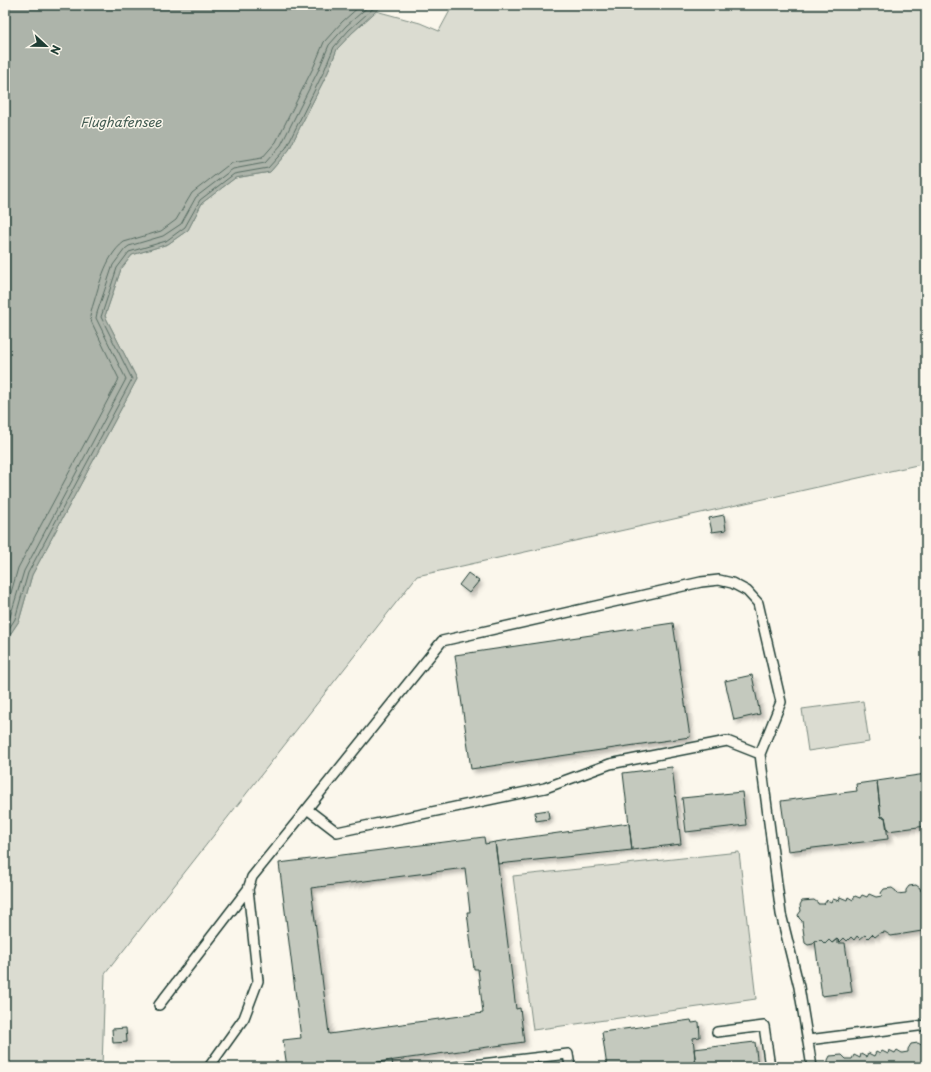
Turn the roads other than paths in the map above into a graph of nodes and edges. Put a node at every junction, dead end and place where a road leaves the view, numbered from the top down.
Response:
1 (760, 754) junction
2 (307, 810) junction
3 (248, 889) junction
4 (159, 1005) dead end
5 (926, 1025) edge
6 (717, 1032) dead end
7 (808, 1040) junction
8 (209, 1067) edge
9 (456, 1067) edge
10 (570, 1067) edge
11 (770, 1067) edge
12 (812, 1067) edge

1 - 2 lane
1 - 2 lane
1 - 7 lane
2 - 3 lane
3 - 4 lane
3 - 8 lane
5 - 7 lane
6 - 11 lane
7 - 12 lane
9 - 10 lane

